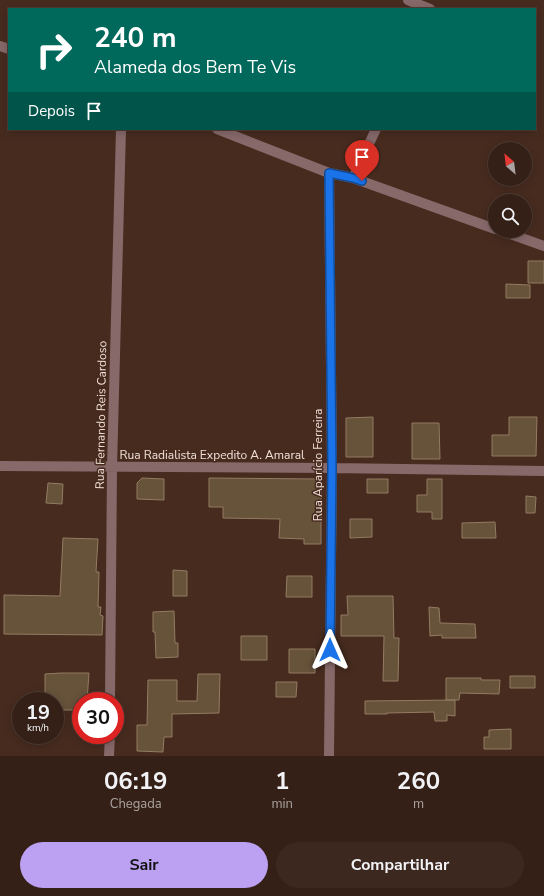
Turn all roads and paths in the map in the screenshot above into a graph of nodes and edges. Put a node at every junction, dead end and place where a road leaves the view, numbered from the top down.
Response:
1 (408, 0) edge
2 (428, 8) edge
3 (121, 130) edge
4 (220, 130) edge
5 (376, 130) edge
6 (329, 173) junction
7 (353, 178) junction
8 (488, 226) edge
9 (522, 238) edge
10 (544, 246) edge
11 (0, 466) edge
12 (112, 468) junction
13 (332, 468) junction
14 (544, 471) edge
15 (110, 692) edge
16 (110, 744) edge
17 (109, 756) edge
18 (329, 756) edge

1 - 2 street
3 - 12 street, Rua Fernando Reis Cardoso
4 - 6 street
5 - 7 street
6 - 7 street
6 - 13 street, Rua Aparício Ferreira
7 - 8 street
9 - 10 street
11 - 12 street, Rua Radialista Expedito A. Amaral
12 - 13 street, Rua Radialista Expedito A. Amaral
12 - 15 street, Rua Fernando Reis Cardoso
13 - 14 street, Rua Radialista Expedito A. Amaral
13 - 18 street, Rua Aparício Ferreira
16 - 17 street

